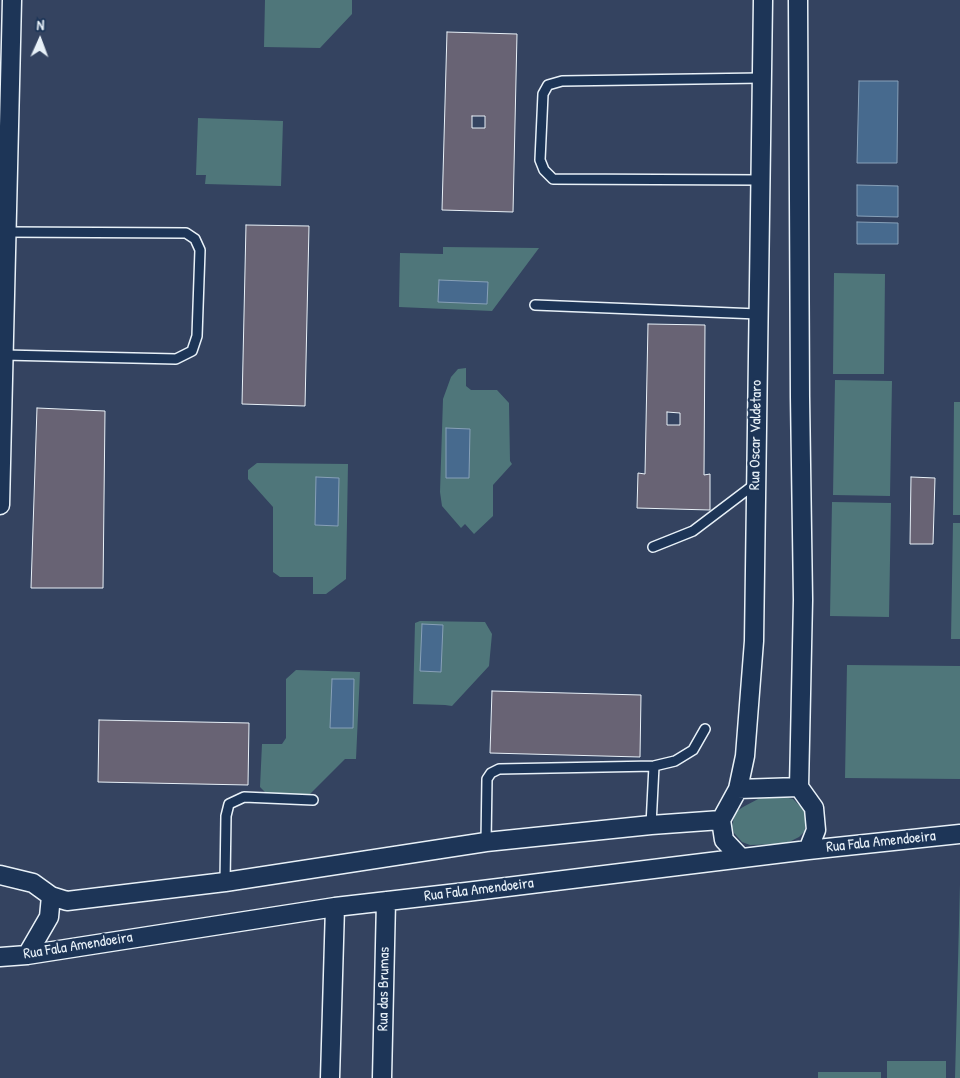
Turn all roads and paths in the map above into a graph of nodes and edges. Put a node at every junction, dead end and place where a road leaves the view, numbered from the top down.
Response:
1 (12, 0) edge
2 (763, 0) edge
3 (798, 0) edge
4 (762, 78) junction
5 (760, 180) junction
6 (7, 232) junction
7 (535, 305) dead end
8 (758, 314) junction
9 (4, 355) junction
10 (756, 484) junction
11 (0, 506) edge
12 (653, 547) dead end
13 (706, 729) dead end
14 (654, 766) junction
15 (799, 787) junction
16 (738, 789) junction
17 (313, 800) dead end
18 (721, 820) junction
19 (651, 826) junction
20 (960, 834) edge
21 (486, 842) junction
22 (808, 850) junction
23 (741, 858) junction
24 (0, 875) edge
25 (225, 882) junction
26 (51, 896) junction
27 (386, 901) junction
28 (334, 907) junction
29 (28, 955) junction
30 (0, 957) edge
31 (330, 1078) edge
32 (382, 1078) edge

1 - 6 street
2 - 4 street, Rua Oscar Valdetaro
3 - 15 street
4 - 5 street, Rua Oscar Valdetaro
4 - 5 lane
5 - 8 street, Rua Oscar Valdetaro
6 - 9 street
6 - 9 lane
7 - 8 lane
8 - 10 street, Rua Oscar Valdetaro
9 - 11 street
10 - 12 lane
10 - 16 street, Rua Oscar Valdetaro
13 - 14 lane
14 - 19 lane
14 - 21 lane
15 - 16 street
15 - 22 street
16 - 18 street, Rua Oscar Valdetaro
17 - 25 lane
18 - 19 street
18 - 23 street
19 - 21 street
20 - 22 street, Rua Fala Amendoeira
21 - 25 street
22 - 23 street, Rua Fala Amendoeira
23 - 27 street, Rua Fala Amendoeira
24 - 26 street
25 - 26 street
26 - 29 street
27 - 28 street, Rua Fala Amendoeira
27 - 32 street, Rua das Brumas
28 - 29 street, Rua Fala Amendoeira
28 - 31 street
29 - 30 street, Rua Fala Amendoeira

